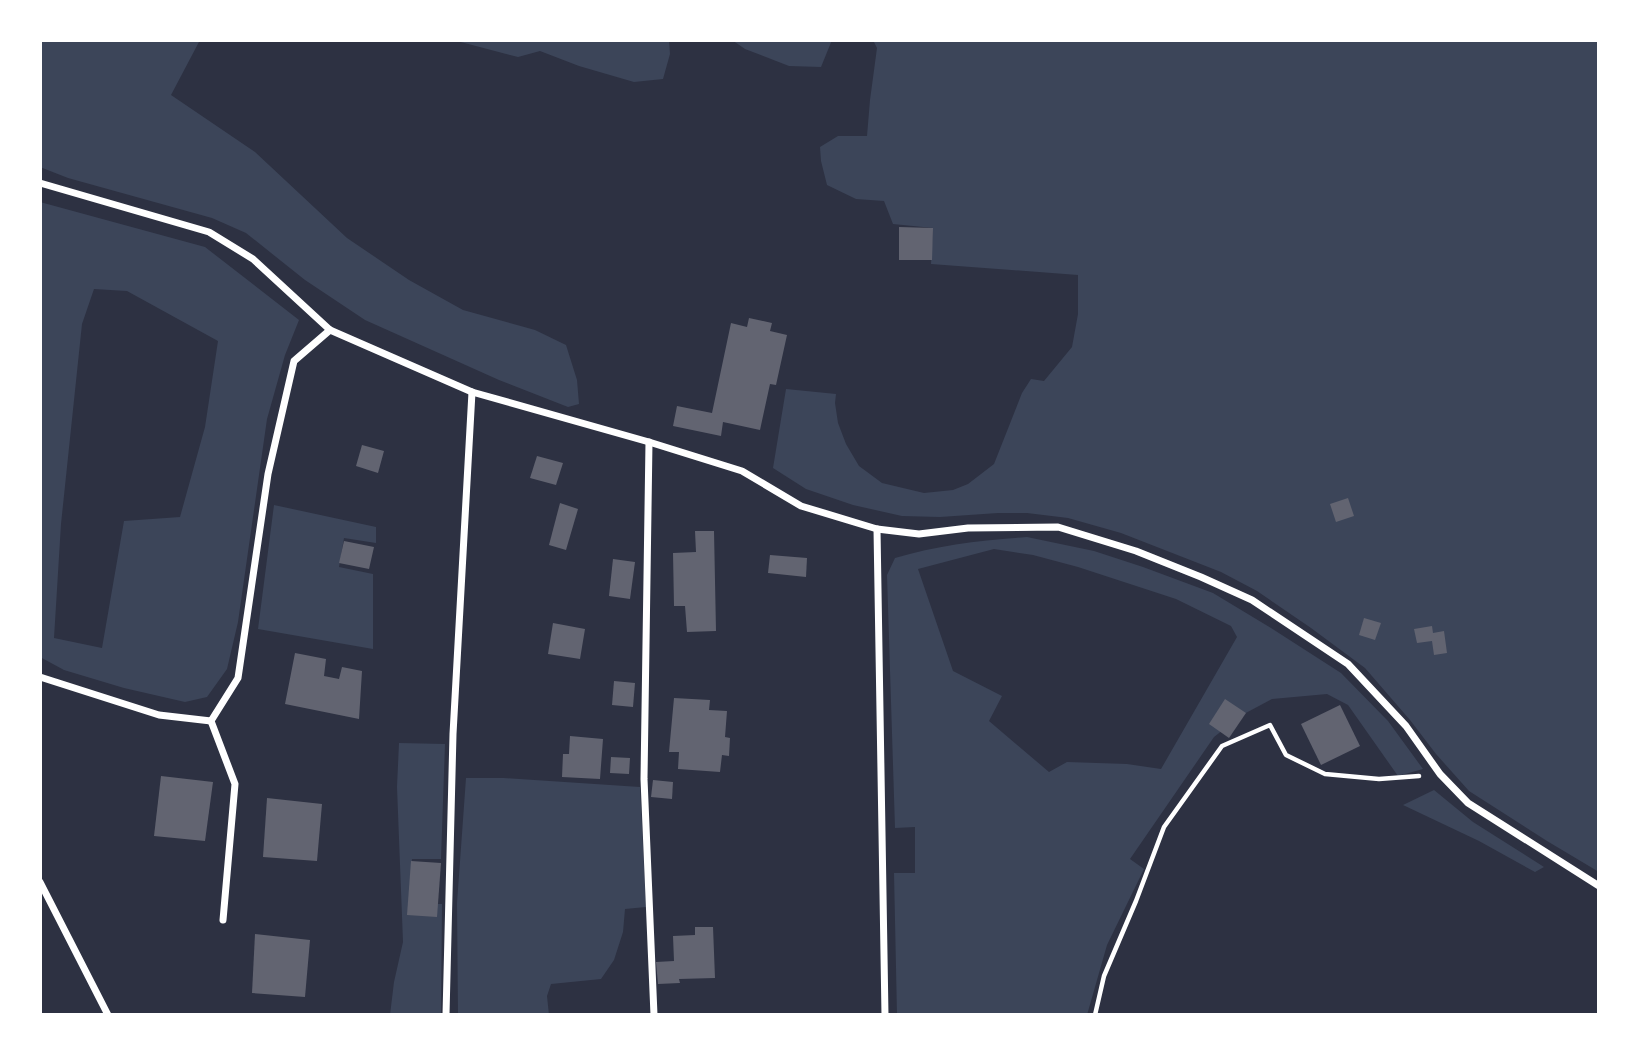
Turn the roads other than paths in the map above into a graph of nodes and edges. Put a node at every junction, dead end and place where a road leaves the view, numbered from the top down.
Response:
1 (40, 183) edge
2 (330, 330) junction
3 (472, 392) junction
4 (649, 442) junction
5 (877, 529) junction
6 (40, 677) edge
7 (211, 721) junction
8 (40, 882) edge
9 (1599, 887) edge
10 (223, 920) dead end
11 (108, 1015) edge
12 (446, 1015) edge
13 (654, 1015) edge
14 (885, 1015) edge

1 - 2 street
2 - 3 street
2 - 7 street
3 - 4 street
3 - 12 street
4 - 5 street
4 - 13 street
5 - 9 street
5 - 14 street
6 - 7 street
7 - 10 street
8 - 11 street

